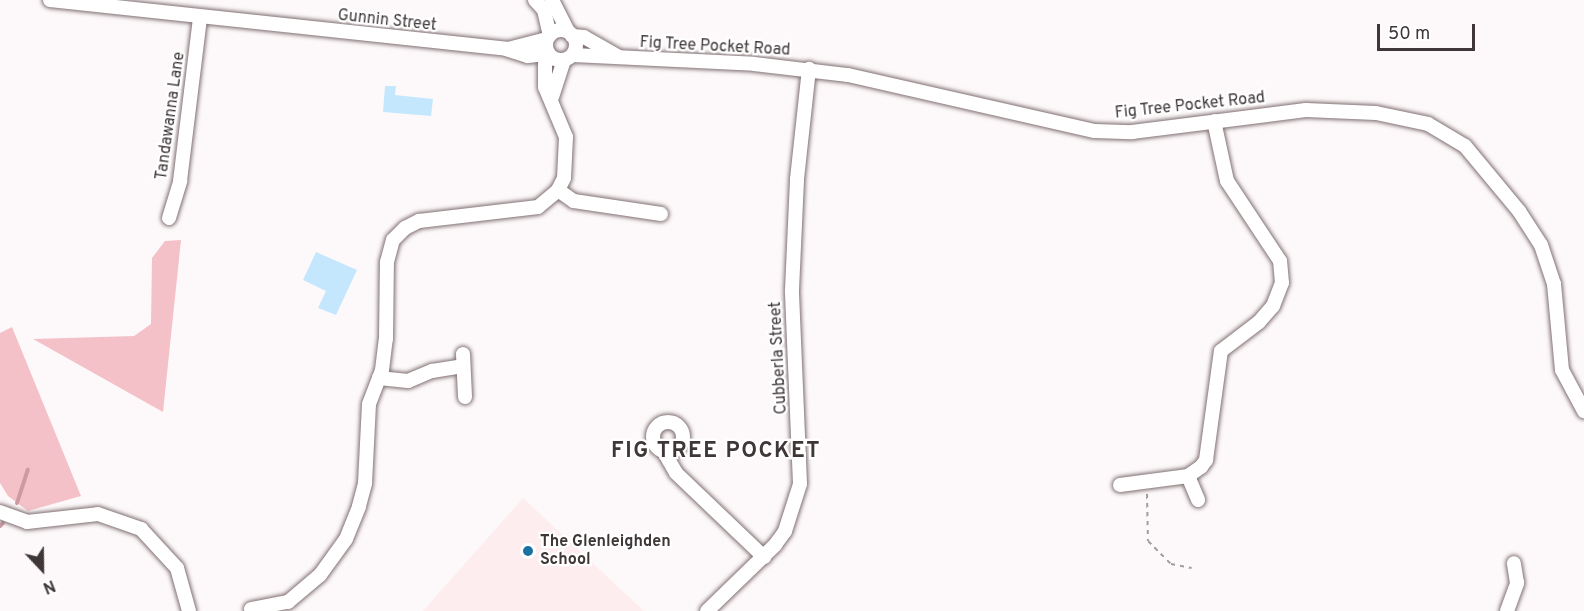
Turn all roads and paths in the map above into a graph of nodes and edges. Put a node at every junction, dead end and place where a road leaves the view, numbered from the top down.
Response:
1 (50, 0) edge
2 (536, 0) edge
3 (552, 0) edge
4 (200, 18) junction
5 (570, 34) junction
6 (548, 37) junction
7 (506, 49) junction
8 (549, 56) junction
9 (619, 57) junction
10 (568, 58) junction
11 (809, 69) junction
12 (552, 97) junction
13 (1214, 121) junction
14 (558, 190) junction
15 (661, 214) dead end
16 (169, 218) dead end
17 (379, 378) junction
18 (465, 397) dead end
19 (1584, 411) edge
20 (670, 451) dead end
21 (1188, 476) junction
22 (1143, 482) junction
23 (1120, 485) dead end
24 (1198, 500) dead end
25 (0, 512) edge
26 (764, 557) junction
27 (1514, 563) dead end
28 (1191, 568) dead end
29 (291, 607) edge
30 (251, 609) dead end
31 (189, 611) edge
32 (707, 611) edge
33 (1507, 611) edge

1 - 4 street, Gunnin Street
2 - 6 street
3 - 5 street
4 - 7 street, Gunnin Street
4 - 16 street, Tandawanna Lane
5 - 6 street, Fig Tree Pocket Road
5 - 9 street, Fig Tree Pocket Road
5 - 10 street
6 - 7 street, Gunnin Street
6 - 8 street
7 - 8 street, Gunnin Street
8 - 10 street, Fig Tree Pocket Road
8 - 12 street
9 - 10 street, Fig Tree Pocket Road
9 - 11 street, Fig Tree Pocket Road
10 - 12 street
11 - 13 street, Fig Tree Pocket Road
11 - 26 street, Cubberla Street
12 - 14 street
13 - 19 street, Fig Tree Pocket Road
13 - 21 street
14 - 15 street
14 - 17 street
17 - 18 street
17 - 29 street
20 - 26 street
21 - 22 street
21 - 24 street
22 - 23 street
22 - 28 path
25 - 31 street
26 - 32 street, Cubberla Street
27 - 33 street
29 - 30 street

